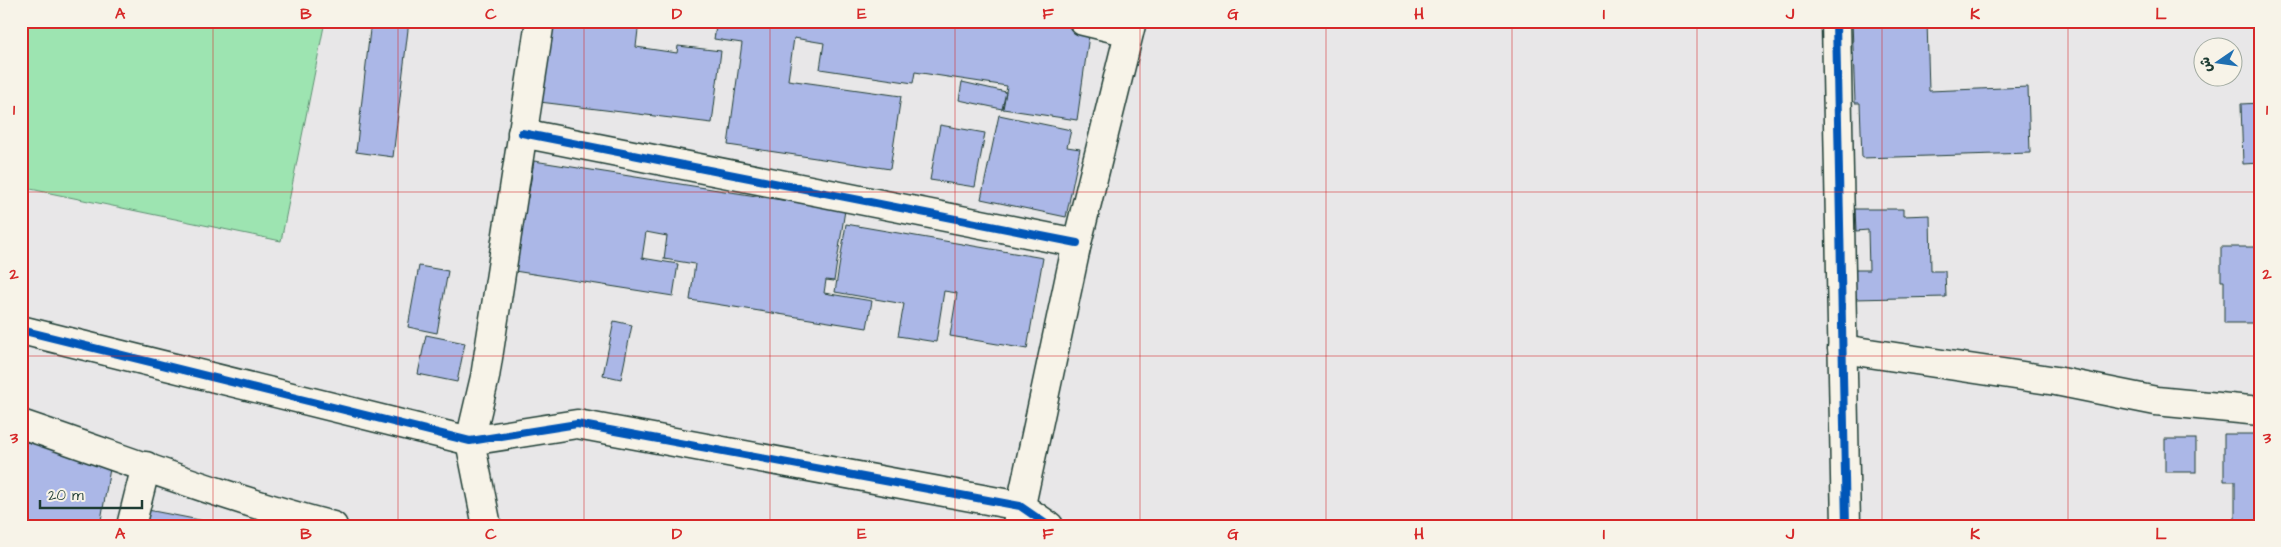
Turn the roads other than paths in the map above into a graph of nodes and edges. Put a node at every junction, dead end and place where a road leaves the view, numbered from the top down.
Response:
1 (540, 21) edge
2 (1083, 21) edge
3 (1836, 21) edge
4 (1130, 26) edge
5 (522, 132) junction
6 (1077, 243) junction
7 (21, 330) edge
8 (1842, 349) junction
9 (2260, 411) edge
10 (21, 424) edge
11 (470, 441) junction
12 (146, 466) junction
13 (1018, 516) edge
14 (131, 526) edge
15 (333, 526) edge
16 (487, 526) edge
17 (1049, 526) edge
18 (1846, 526) edge

1 - 5 street
2 - 4 street
3 - 8 street
4 - 6 street
5 - 6 street
5 - 11 street
6 - 13 street
7 - 11 street
8 - 9 street
8 - 18 street
10 - 12 street
11 - 13 street
11 - 16 street
12 - 14 street
12 - 15 street
13 - 17 street

